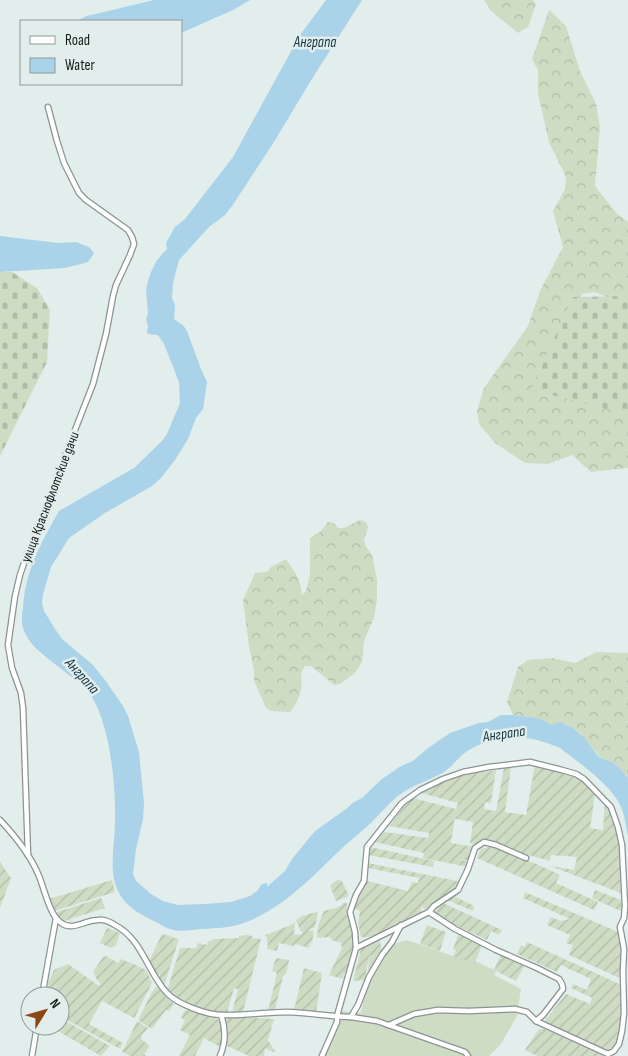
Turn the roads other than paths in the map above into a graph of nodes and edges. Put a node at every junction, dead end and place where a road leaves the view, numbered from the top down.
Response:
1 (48, 107) dead end
2 (0, 820) edge
3 (28, 855) junction
4 (526, 858) dead end
5 (429, 912) junction
6 (56, 918) junction
7 (401, 925) junction
8 (356, 948) junction
9 (44, 986) edge
10 (221, 1015) junction
11 (337, 1016) junction
12 (351, 1016) junction
13 (536, 1021) junction
14 (389, 1025) junction
15 (35, 1036) edge
16 (32, 1056) edge
17 (220, 1056) edge
18 (322, 1056) edge
19 (468, 1056) edge

1 - 3 street, улица Краснофлотские дачи
2 - 3 street
3 - 6 street, улица Краснофлотские дачи
4 - 5 street
5 - 7 street
5 - 13 street
6 - 9 street
6 - 10 street
7 - 8 street
7 - 12 street
8 - 11 street
8 - 13 street
10 - 11 street
10 - 17 street
11 - 12 street
11 - 18 street
12 - 14 street
13 - 14 street
14 - 19 street
15 - 16 street

